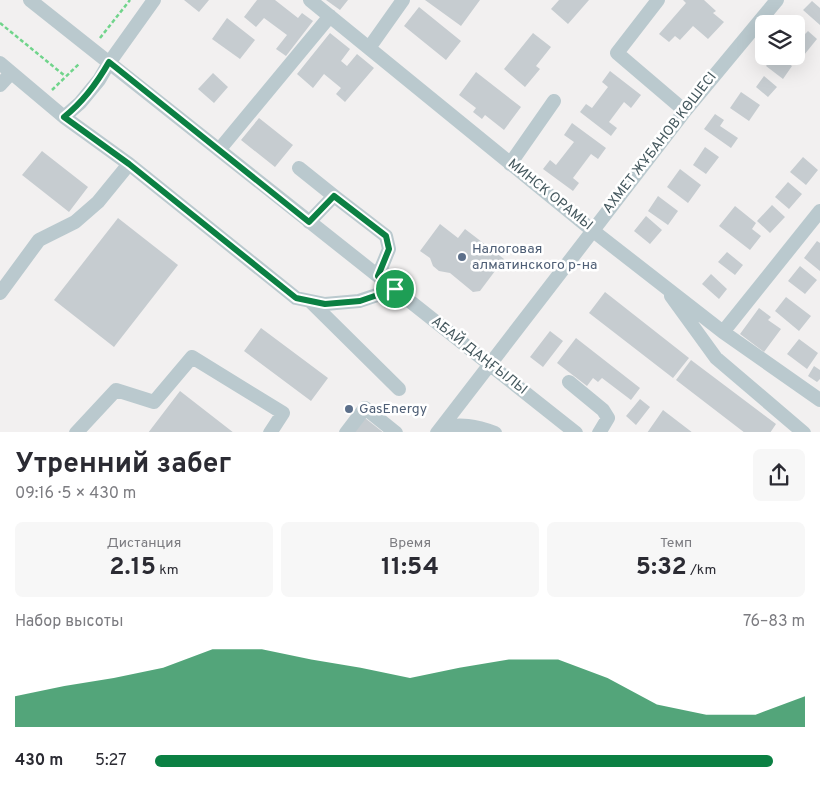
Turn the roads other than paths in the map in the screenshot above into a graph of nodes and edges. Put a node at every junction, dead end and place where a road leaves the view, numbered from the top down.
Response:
1 (30, 0) edge
2 (154, 0) edge
3 (310, 0) edge
4 (403, 0) edge
5 (658, 0) edge
6 (777, 0) edge
7 (330, 16) junction
8 (369, 48) junction
9 (109, 62) junction
10 (0, 63) edge
11 (12, 73) junction
12 (0, 85) edge
13 (554, 101) dead end
14 (685, 110) junction
15 (64, 117) junction
16 (219, 150) junction
17 (129, 164) junction
18 (510, 164) junction
19 (299, 168) dead end
20 (334, 196) junction
21 (820, 210) edge
22 (309, 222) junction
23 (592, 230) junction
24 (378, 276) junction
25 (660, 281) junction
26 (395, 289) junction
27 (0, 293) edge
28 (310, 301) junction
29 (723, 332) junction
30 (491, 364) junction
31 (569, 382) dead end
32 (398, 388) dead end
33 (820, 400) edge
34 (439, 430) edge
35 (76, 432) edge
36 (270, 432) edge
37 (346, 432) edge
38 (396, 432) edge
39 (495, 432) edge
40 (576, 432) edge
41 (599, 432) edge
42 (804, 432) edge

1 - 9 street, АБАЙ ДАҢҒЫЛЫ
2 - 9 street
3 - 7 street, МИНСК ОРАМЫ
4 - 8 street
5 - 14 street
6 - 14 street, АХМЕТ ЖҰБАНОВ КӨШЕСІ
7 - 8 street, МИНСК ОРАМЫ
7 - 16 street
8 - 18 street, МИНСК ОРАМЫ
9 - 15 street
9 - 16 street, АБАЙ ДАҢҒЫЛЫ
10 - 11 street
11 - 12 street
11 - 15 street
13 - 18 street
14 - 23 street, АХМЕТ ЖҰБАНОВ КӨШЕСІ
15 - 17 street
16 - 22 street, АБАЙ ДАҢҒЫЛЫ
17 - 27 street
17 - 28 street
18 - 23 street, МИНСК ОРАМЫ
19 - 20 street
20 - 22 street
20 - 24 street
21 - 29 street
22 - 24 street, АБАЙ ДАҢҒЫЛЫ
23 - 25 street, МИНСК ОРАМЫ
23 - 30 street, АХМЕТ ЖҰБАНОВ КӨШЕСІ
24 - 26 street, АБАЙ ДАҢҒЫЛЫ
25 - 29 street, МИНСК ОРАМЫ
25 - 42 street
26 - 28 street
26 - 30 street, АБАЙ ДАҢҒЫЛЫ
28 - 32 street
29 - 33 street, МИНСК ОРАМЫ
30 - 34 street, АХМЕТ ЖҰБАНОВ КӨШЕСІ
30 - 40 street, АБАЙ ДАҢҒЫЛЫ
31 - 41 street
34 - 39 street
35 - 36 street
37 - 38 street

